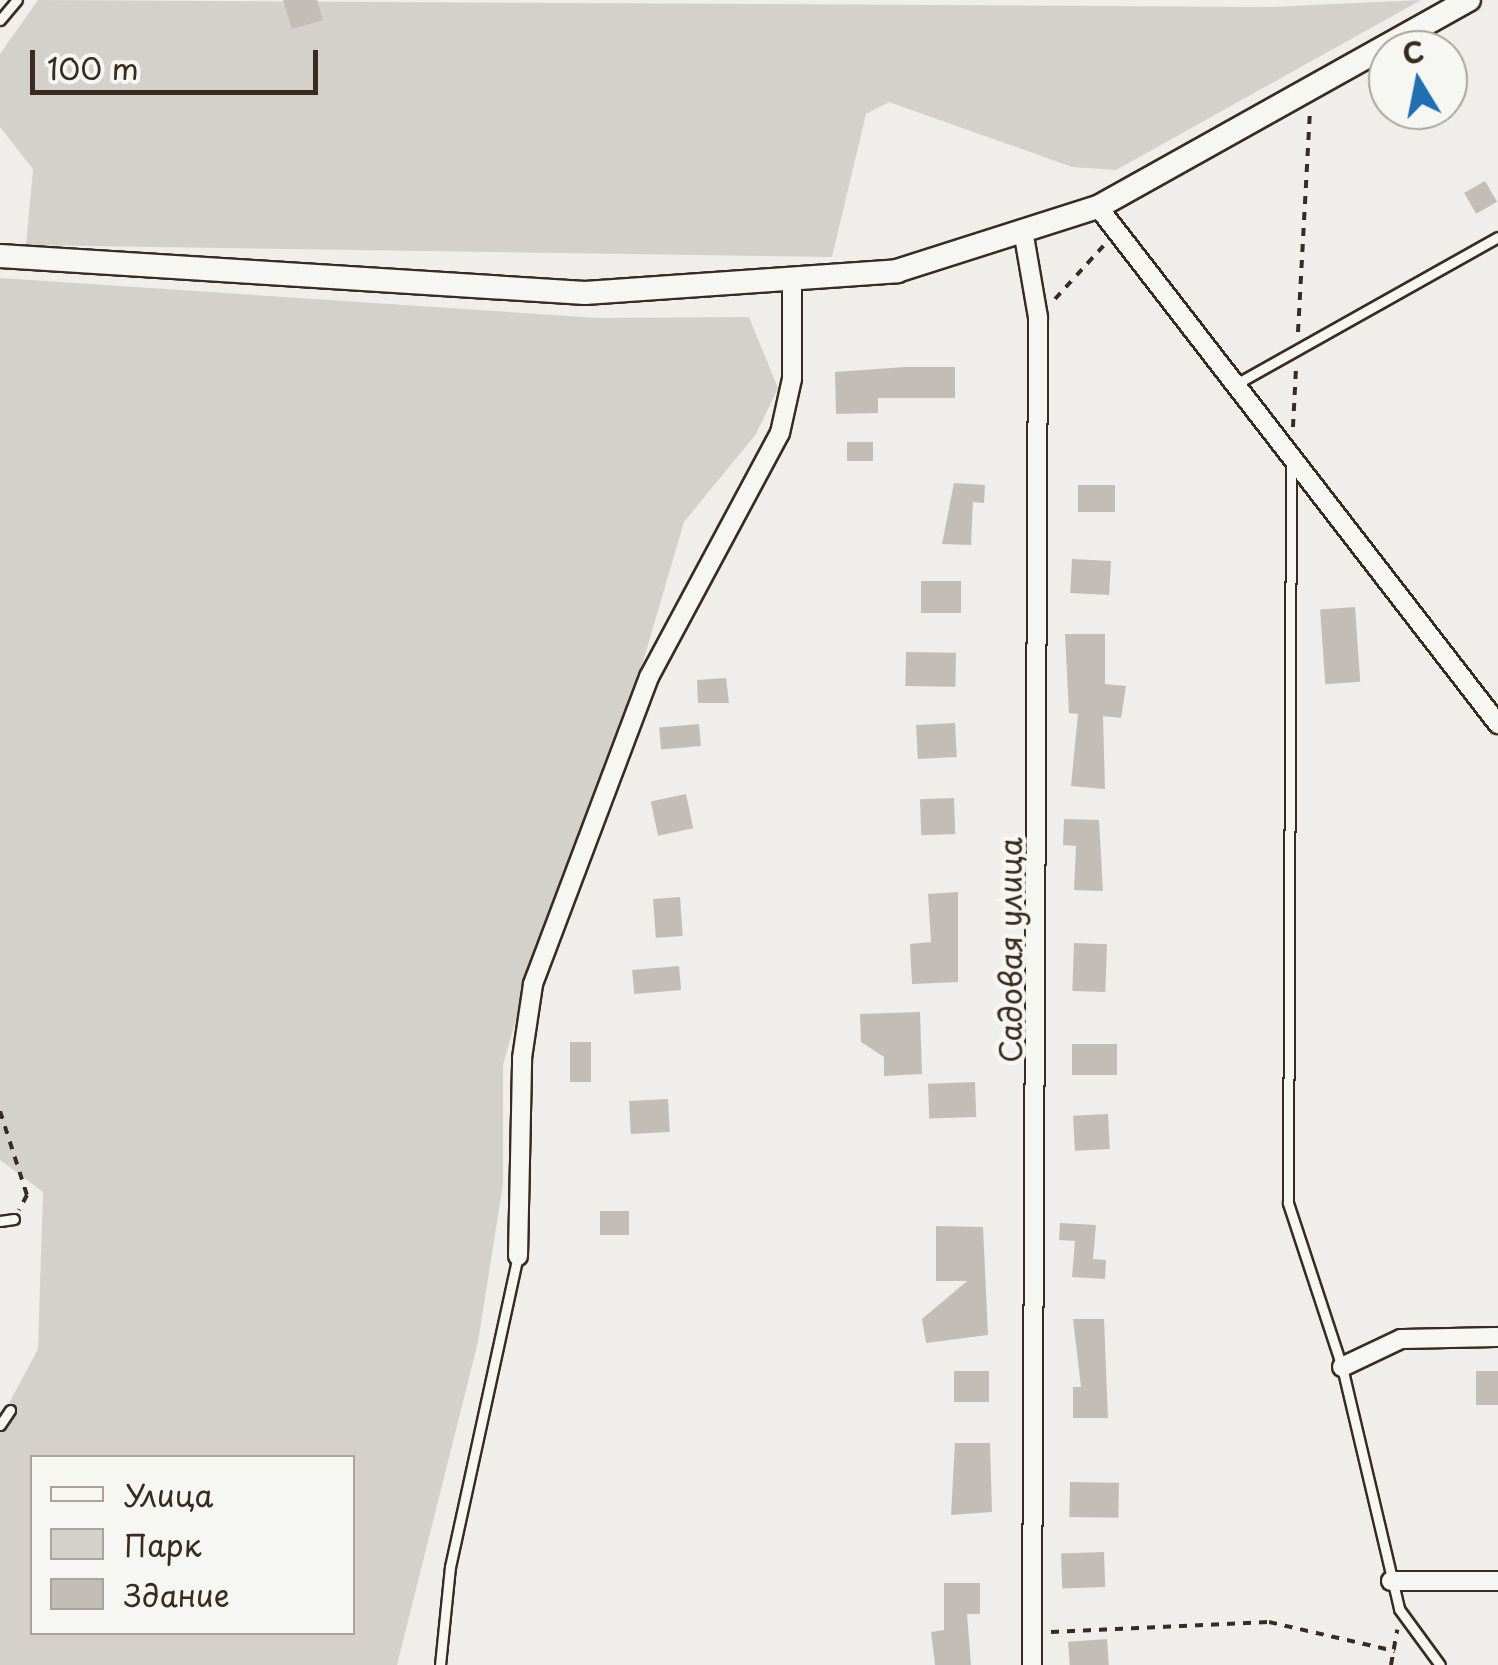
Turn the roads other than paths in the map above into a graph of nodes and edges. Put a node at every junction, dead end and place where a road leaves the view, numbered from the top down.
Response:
1 (16, 0) edge
2 (1469, 0) edge
3 (0, 20) edge
4 (1098, 207) junction
5 (1024, 236) junction
6 (1498, 237) edge
7 (0, 256) edge
8 (792, 283) junction
9 (1233, 385) junction
10 (1291, 462) junction
11 (1498, 724) edge
12 (14, 1220) road end
13 (0, 1221) edge
14 (518, 1256) joint
15 (1498, 1337) edge
16 (1342, 1368) junction
17 (0, 1411) edge
18 (0, 1425) edge
19 (1392, 1581) junction
20 (1498, 1581) edge
21 (440, 1665) edge
22 (1032, 1665) edge
23 (1440, 1665) edge

1 - 3 lane
2 - 4 street
4 - 5 street
4 - 9 street
5 - 8 street
5 - 22 street, Садовая улица
6 - 9 lane
7 - 8 street
8 - 14 street
9 - 10 street
10 - 11 street
10 - 16 lane
12 - 13 lane
14 - 21 lane
15 - 16 street
16 - 19 lane
17 - 18 lane
19 - 20 street
19 - 23 lane

